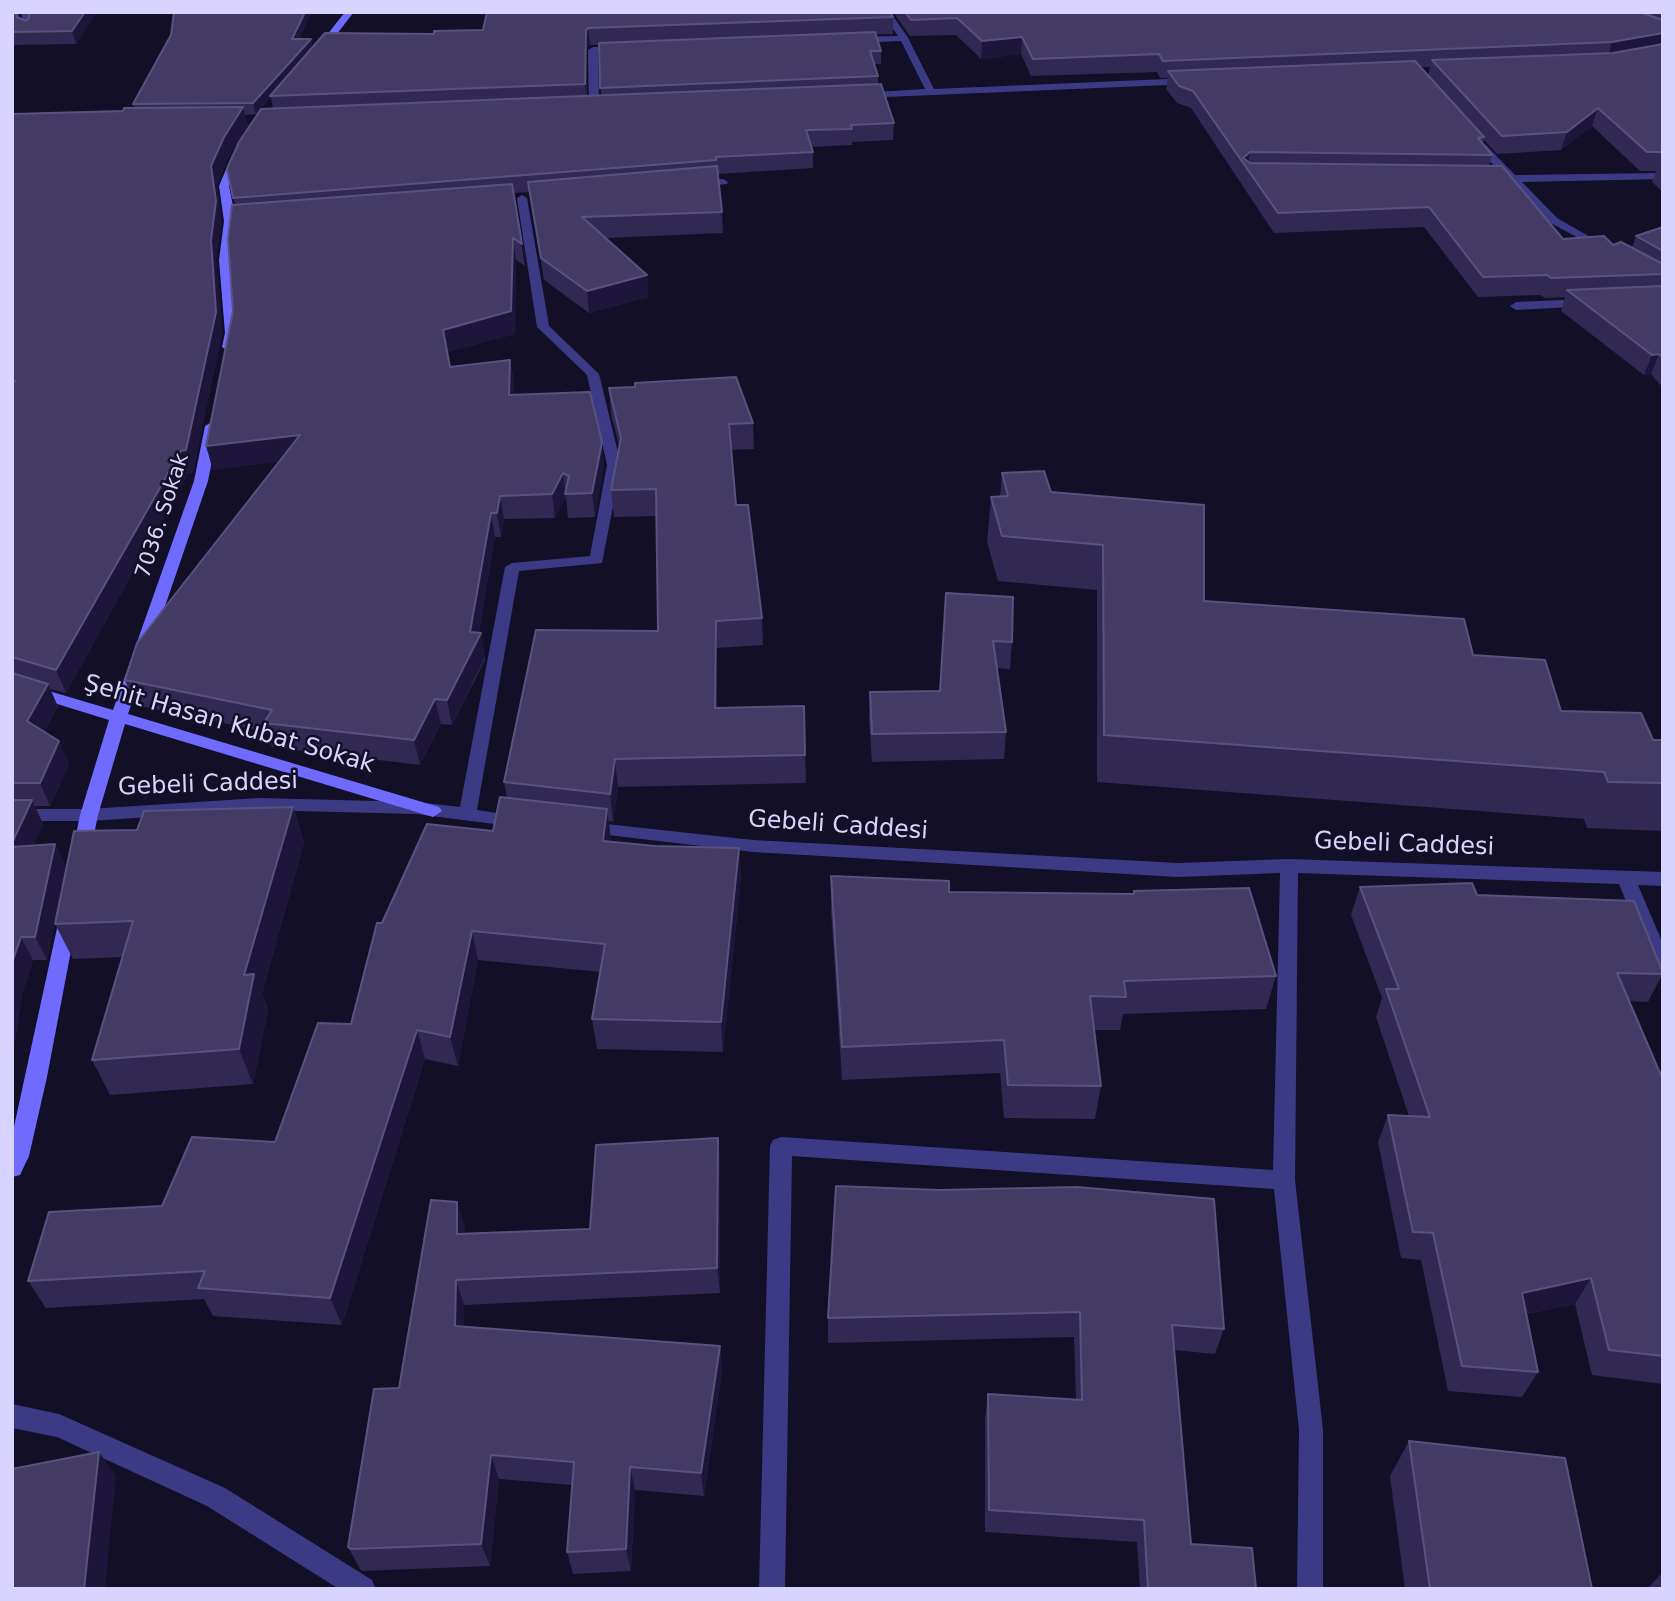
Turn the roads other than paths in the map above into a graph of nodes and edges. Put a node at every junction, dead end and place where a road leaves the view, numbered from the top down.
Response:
1 (25, 12) edge
2 (350, 12) edge
3 (886, 12) edge
4 (29, 29) edge
5 (904, 38) junction
6 (850, 40) edge
7 (634, 48) edge
8 (311, 63) edge
9 (1208, 81) edge
10 (931, 92) junction
11 (850, 96) edge
12 (594, 107) junction
13 (608, 107) edge
14 (580, 108) edge
15 (1467, 131) edge
16 (243, 145) edge
17 (1663, 176) edge
18 (1483, 179) edge
19 (1510, 179) junction
20 (723, 182) dead end
21 (683, 185) edge
22 (535, 197) edge
23 (522, 198) junction
24 (508, 199) edge
25 (1608, 251) edge
26 (1596, 302) edge
27 (1516, 306) dead end
28 (225, 360) edge
29 (214, 414) edge
30 (12, 685) edge
31 (118, 719) junction
32 (433, 811) junction
33 (12, 815) edge
34 (89, 815) junction
35 (467, 815) junction
36 (536, 822) edge
37 (576, 827) edge
38 (1289, 866) junction
39 (79, 867) edge
40 (1625, 876) junction
41 (1663, 878) edge
42 (71, 906) edge
43 (1663, 968) edge
44 (12, 1168) edge
45 (1284, 1180) junction
46 (12, 1416) edge
47 (363, 1589) edge
48 (772, 1589) edge
49 (1310, 1589) edge

1 - 4 street
2 - 8 street
3 - 5 street
5 - 6 street
5 - 10 street
7 - 12 street
9 - 10 street
10 - 11 street
12 - 13 street
12 - 14 street
15 - 19 street
16 - 28 street
17 - 19 street
18 - 19 street
19 - 25 street
20 - 21 street
22 - 23 street
23 - 24 street
23 - 35 street
26 - 27 street
29 - 31 street, 7036. Sokak
30 - 31 street, Şehit Hasan Kubat Sokak
31 - 32 street, Şehit Hasan Kubat Sokak
31 - 34 street, 7036. Sokak
32 - 34 street, Gebeli Caddesi
32 - 35 street, Gebeli Caddesi
33 - 34 street, Gebeli Caddesi
34 - 39 street, 7036. Sokak
35 - 36 street, Gebeli Caddesi
37 - 38 street, Gebeli Caddesi
38 - 40 street, Gebeli Caddesi
38 - 45 street
40 - 41 street, Gebeli Caddesi
40 - 43 street
42 - 44 street
45 - 48 street
45 - 49 street
46 - 47 street

